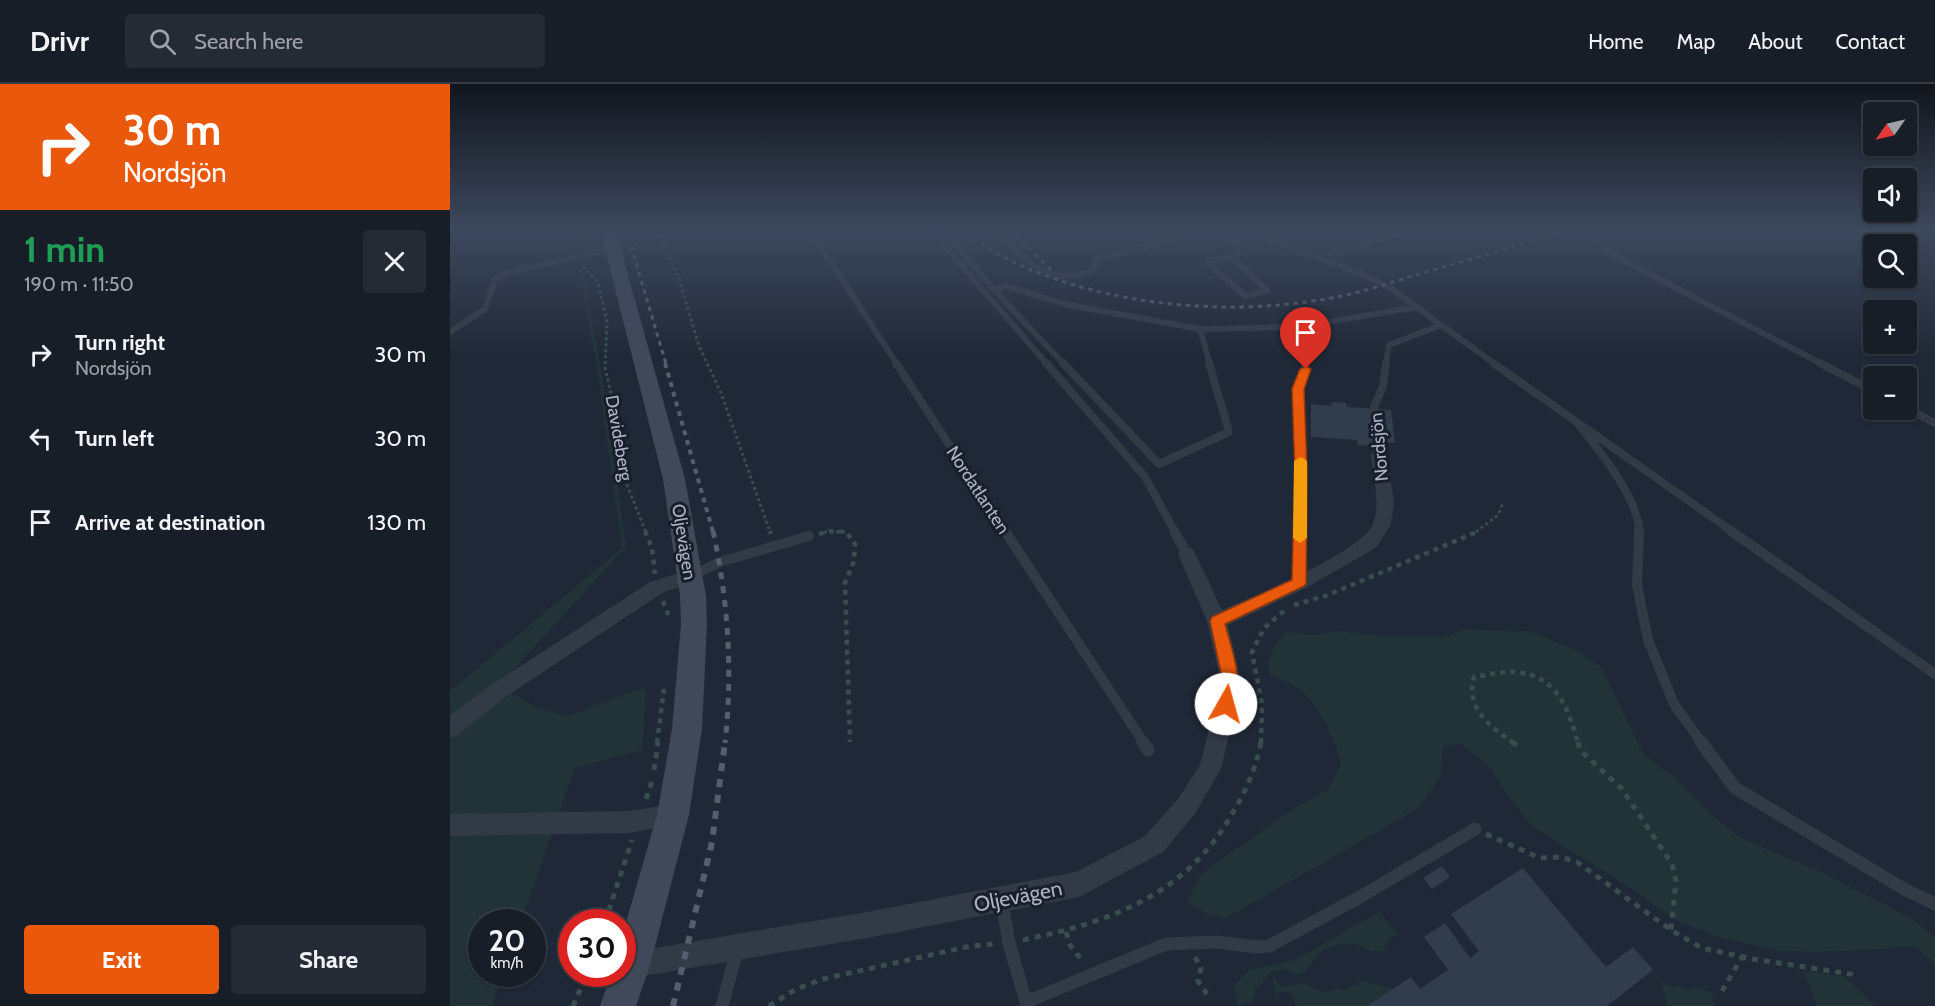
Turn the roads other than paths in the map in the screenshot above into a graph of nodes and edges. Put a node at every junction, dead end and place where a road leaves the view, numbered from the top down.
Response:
1 (509, 272) edge
2 (619, 272) edge
3 (837, 272) edge
4 (967, 272) edge
5 (979, 272) edge
6 (1041, 272) edge
7 (1087, 272) edge
8 (1218, 272) edge
9 (1249, 272) edge
10 (1356, 272) edge
11 (1646, 272) edge
12 (994, 290) junction
13 (1417, 307) junction
14 (1441, 325) junction
15 (1297, 327) junction
16 (1200, 328) junction
17 (450, 332) edge
18 (1863, 385) edge
19 (1917, 414) edge
20 (1935, 423) edge
21 (1578, 424) junction
22 (1379, 455) joint
23 (809, 537) road end
24 (1187, 554) joint
25 (689, 577) junction
26 (1299, 583) junction
27 (1217, 621) junction
28 (1935, 674) edge
29 (450, 728) edge
30 (1148, 750) dead end
31 (673, 815) junction
32 (450, 825) edge
33 (1475, 829) road end
34 (1002, 899) junction
35 (1935, 904) edge
36 (738, 945) junction
37 (636, 950) edge
38 (636, 964) edge
39 (624, 987) edge
40 (618, 1006) edge
41 (722, 1006) edge

1 - 17 lane
2 - 25 street, Oljevägen
3 - 30 lane, Nordatlanten
4 - 24 lane
5 - 12 lane
6 - 7 lane
8 - 9 lane
10 - 13 lane
11 - 18 lane
12 - 16 lane
12 - 16 lane
13 - 14 lane
13 - 15 lane
14 - 21 lane
14 - 22 lane, Nordsjön
15 - 16 lane
15 - 26 lane
19 - 20 lane
21 - 28 lane
21 - 35 lane
22 - 26 street, Nordsjön
23 - 25 lane
24 - 27 street, Oljevägen
25 - 29 street
25 - 31 street, Oljevägen
26 - 27 street, Nordsjön
27 - 34 street, Oljevägen
31 - 32 street
31 - 37 street, Oljevägen
33 - 34 lane
34 - 36 street, Oljevägen
36 - 38 street, Oljevägen
36 - 41 lane
39 - 40 street, Oljevägen

